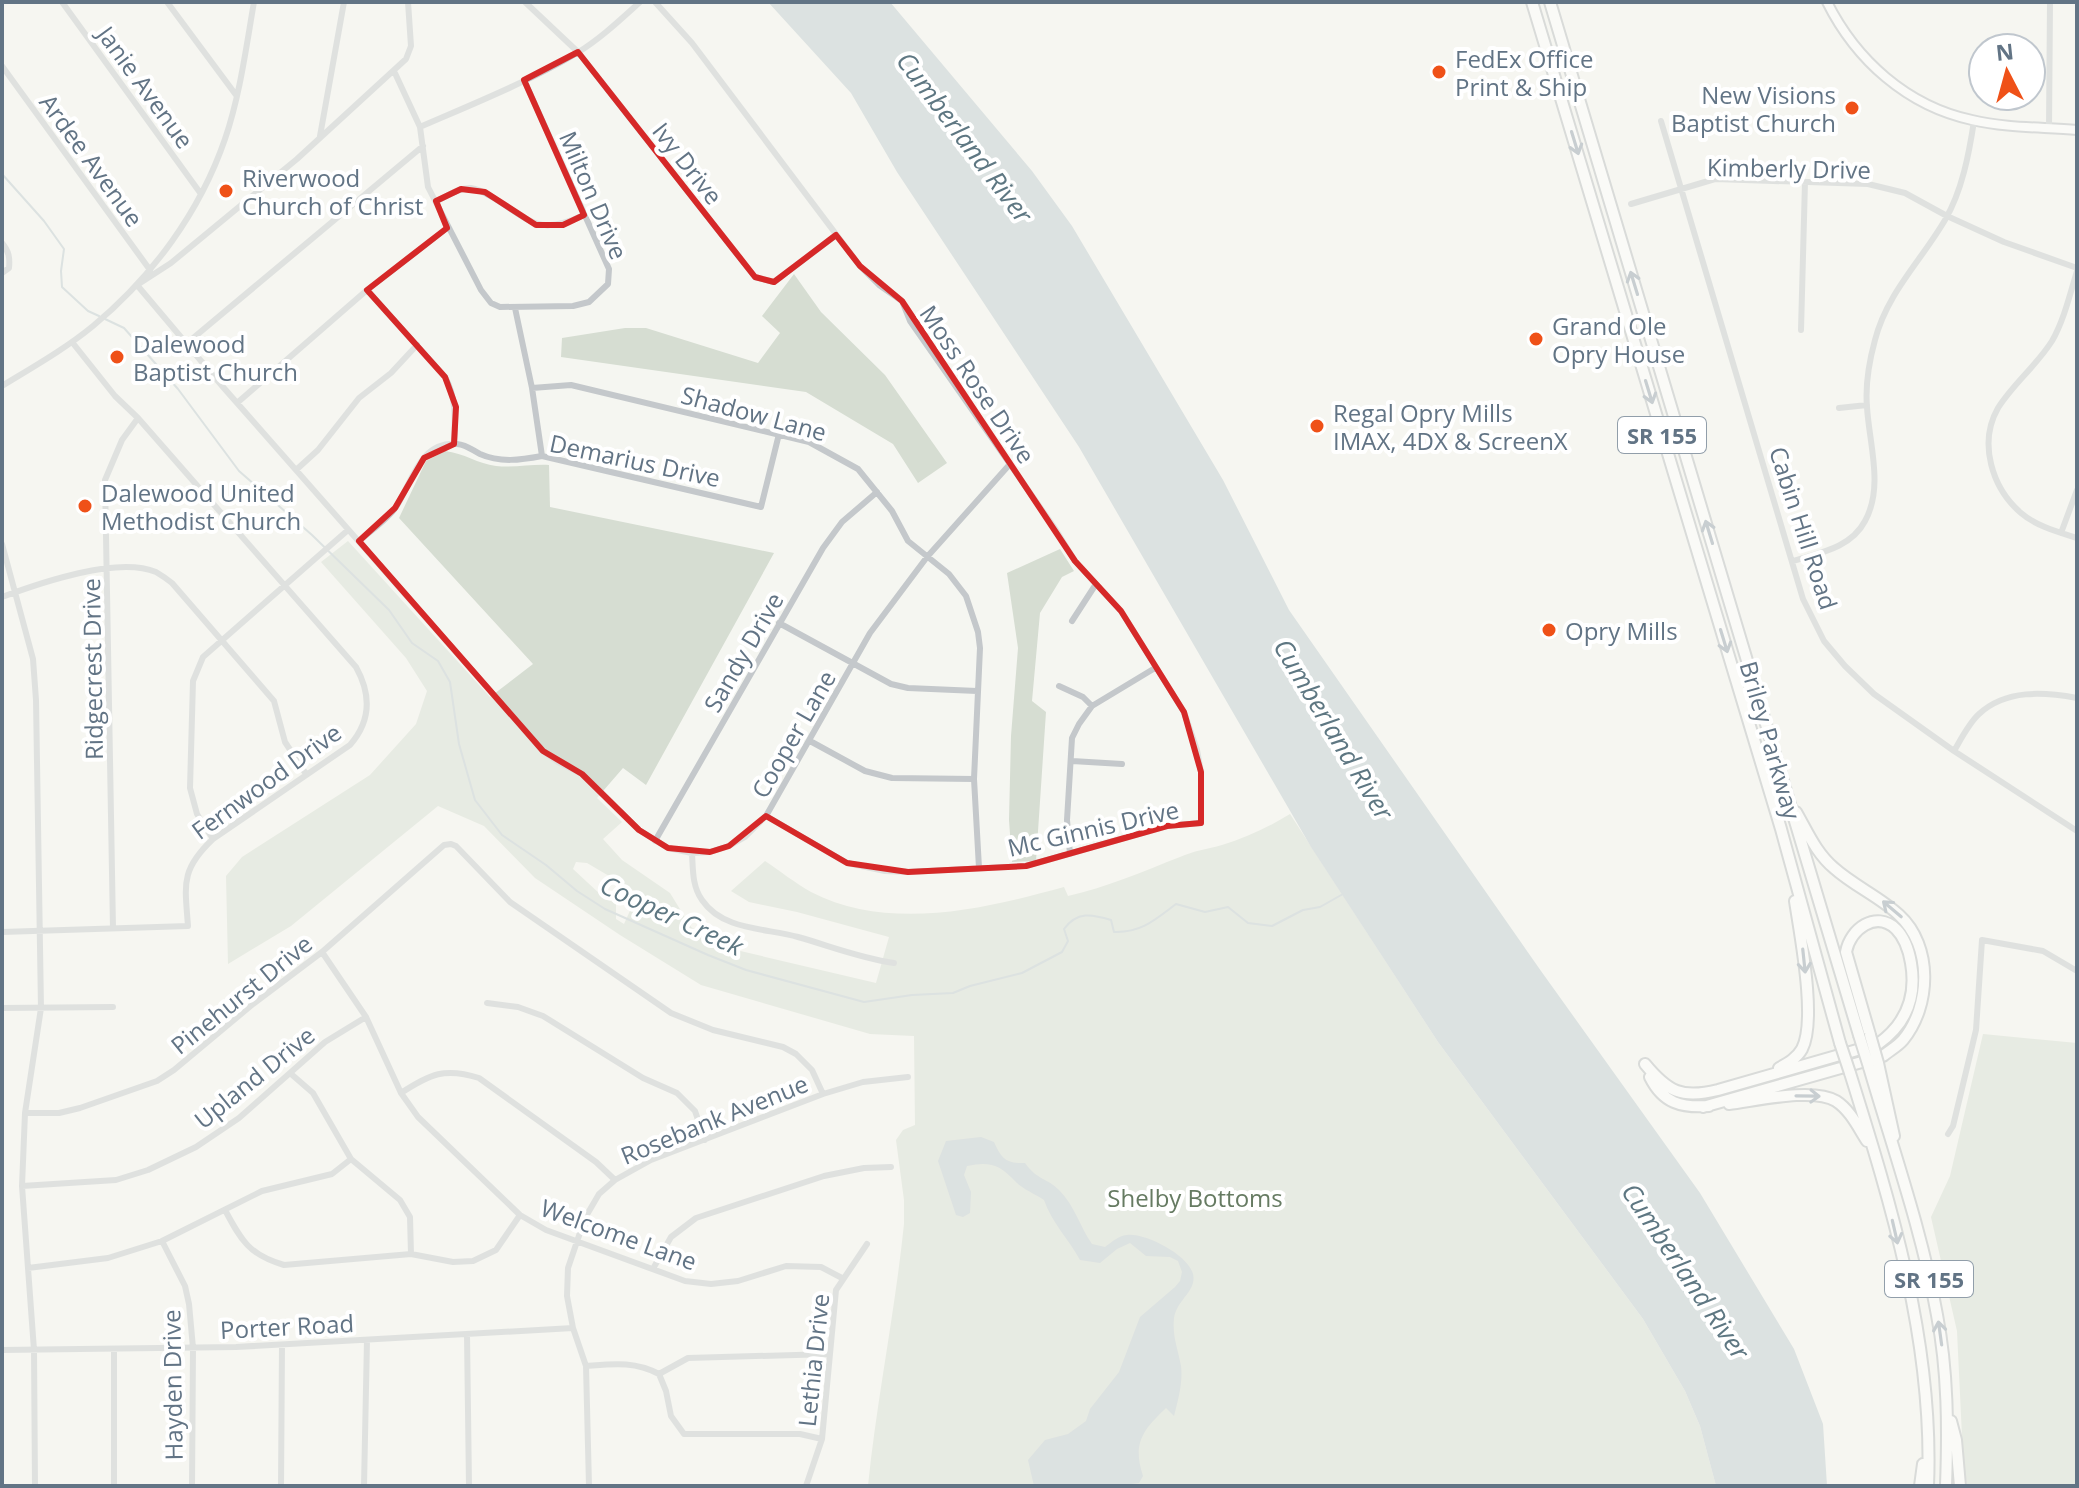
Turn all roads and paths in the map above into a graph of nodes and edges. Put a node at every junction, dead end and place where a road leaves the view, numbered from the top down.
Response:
1 (62, 2) edge
2 (167, 2) edge
3 (254, 2) edge
4 (344, 2) edge
5 (408, 2) edge
6 (525, 2) edge
7 (640, 2) edge
8 (655, 2) edge
9 (1532, 2) edge
10 (1551, 2) edge
11 (1827, 2) edge
12 (2050, 2) edge
13 (578, 52) junction
14 (2, 66) edge
15 (394, 71) junction
16 (524, 80) junction
17 (237, 96) junction
18 (1661, 121) dead end
19 (1974, 121) junction
20 (420, 127) junction
21 (2049, 128) junction
22 (2077, 130) edge
23 (320, 136) junction
24 (423, 146) junction
25 (1805, 182) junction
26 (1682, 187) junction
27 (201, 194) junction
28 (436, 201) junction
29 (1631, 204) dead end
30 (584, 215) junction
31 (1947, 216) junction
32 (447, 228) junction
33 (836, 235) junction
34 (2, 243) edge
35 (160, 258) junction
36 (171, 263) junction
37 (2077, 270) edge
38 (152, 271) junction
39 (2, 273) edge
40 (137, 285) junction
41 (367, 290) junction
42 (515, 308) junction
43 (1801, 330) dead end
44 (72, 342) junction
45 (186, 344) junction
46 (417, 345) junction
47 (2, 386) edge
48 (532, 388) junction
49 (237, 403) junction
50 (1867, 405) junction
51 (1839, 408) dead end
52 (138, 418) junction
53 (779, 434) junction
54 (454, 444) junction
55 (542, 456) junction
56 (1010, 464) junction
57 (296, 470) junction
58 (2077, 490) edge
59 (877, 492) junction
60 (348, 530) junction
61 (2061, 533) junction
62 (2077, 538) edge
63 (359, 541) junction
64 (2, 544) edge
65 (927, 557) junction
66 (1793, 561) junction
67 (109, 567) junction
68 (1096, 584) junction
69 (285, 585) junction
70 (16, 592) junction
71 (2, 597) edge
72 (1072, 621) dead end
73 (779, 623) junction
74 (221, 640) junction
75 (853, 665) junction
76 (1155, 668) junction
77 (1059, 686) dead end
78 (977, 691) junction
79 (2077, 698) edge
80 (1092, 706) junction
81 (810, 741) junction
82 (1954, 751) junction
83 (1072, 761) junction
84 (1122, 764) dead end
85 (306, 774) junction
86 (974, 779) junction
87 (1786, 795) junction
88 (766, 816) junction
89 (1201, 823) joint
90 (1781, 829) junction
91 (2077, 831) edge
92 (213, 839) junction
93 (655, 841) junction
94 (692, 853) junction
95 (1070, 854) junction
96 (979, 868) junction
97 (113, 928) junction
98 (39, 931) junction
99 (2, 932) edge
100 (322, 952) junction
101 (894, 963) dead end
102 (2077, 971) edge
103 (487, 1003) dead end
104 (113, 1007) dead end
105 (2, 1008) edge
106 (41, 1008) junction
107 (366, 1017) junction
108 (1864, 1035) junction
109 (290, 1073) junction
110 (908, 1077) dead end
111 (1758, 1077) junction
112 (401, 1093) junction
113 (823, 1094) junction
114 (1703, 1107) junction
115 (25, 1113) junction
116 (1948, 1134) dead end
117 (705, 1140) junction
118 (1876, 1157) junction
119 (351, 1159) junction
120 (891, 1167) dead end
121 (615, 1180) junction
122 (22, 1186) junction
123 (225, 1210) junction
124 (520, 1215) junction
125 (576, 1240) junction
126 (162, 1241) junction
127 (867, 1244) dead end
128 (411, 1254) junction
129 (654, 1267) junction
130 (28, 1268) junction
131 (842, 1278) junction
132 (573, 1328) junction
133 (467, 1335) junction
134 (367, 1340) junction
135 (282, 1345) junction
136 (193, 1348) junction
137 (114, 1349) junction
138 (2, 1350) edge
139 (34, 1350) junction
140 (830, 1354) junction
141 (586, 1366) junction
142 (659, 1374) junction
143 (1926, 1386) junction
144 (1948, 1411) junction
145 (822, 1439) junction
146 (35, 1486) edge
147 (114, 1486) edge
148 (192, 1486) edge
149 (281, 1486) edge
150 (364, 1486) edge
151 (469, 1486) edge
152 (589, 1486) edge
153 (806, 1486) edge
154 (1920, 1486) edge
155 (1928, 1486) edge
156 (1946, 1486) edge
157 (1960, 1486) edge

1 - 27 street, Janie Avenue
2 - 17 street
3 - 17 street
4 - 23 street
5 - 15 street
6 - 13 street, Ivy Drive
7 - 13 street
8 - 33 street, Moss Rose Drive
9 -> 90 highway, Briley Parkway / SR 155
87 -> 10 highway, Briley Parkway / SR 155
11 - 19 main road
12 - 21 street
13 - 16 street
13 - 33 street, Ivy Drive
14 - 38 street, Ardee Avenue
15 - 20 street
15 - 23 street
16 - 20 street
16 - 30 street, Milton Drive
17 - 27 street
18 - 26 street, Cabin Hill Road
19 - 21 main road
19 - 31 street
20 - 24 street
21 - 22 main road
23 - 36 street
24 - 28 street
24 - 45 street
25 - 26 street, Kimberly Drive
25 - 31 street, Kimberly Drive
25 - 43 street
26 - 29 street, Kimberly Drive
26 - 66 street, Cabin Hill Road
27 - 35 street
28 - 30 street
28 - 32 street
30 - 42 street, Milton Drive
31 - 37 street, Kimberly Drive
31 - 50 street
32 - 41 street
32 - 42 street
33 - 56 street, Moss Rose Drive
34 - 39 street
35 - 36 street
35 - 38 street
36 - 38 street
37 - 61 street
38 - 40 street
40 - 44 street
40 - 45 street
41 - 46 street
41 - 49 street
42 - 48 street
44 - 47 street
44 - 52 street, Fernwood Drive
45 - 49 street
46 - 54 street
46 - 57 street
48 - 53 street, Shadow Lane
48 - 55 street
49 - 57 street
50 - 51 street
50 - 66 street
52 - 67 street, Ridgecrest Drive
52 - 69 street, Fernwood Drive
53 - 55 street, Demarius Drive
53 - 59 street, Shadow Lane
54 - 55 street, Demarius Drive
54 - 63 street
56 - 65 street, Cooper Lane
56 - 68 street, Moss Rose Drive
57 - 60 street
58 - 61 street
59 - 65 street, Shadow Lane
59 - 73 street, Sandy Drive
60 - 63 street, Cooper Lane
60 - 69 street
61 - 62 street
63 - 93 street, Cooper Lane
64 - 70 street
65 - 75 street, Cooper Lane
65 - 78 street, Shadow Lane
66 - 82 street, Cabin Hill Road
67 - 70 street
67 - 74 street
67 - 97 street, Ridgecrest Drive
68 - 72 street
68 - 76 street, Moss Rose Drive
69 - 74 street
69 - 85 street, Fernwood Drive
70 - 71 street
70 - 98 street
73 - 75 street
73 - 93 street, Sandy Drive
74 - 85 street
74 - 92 street
75 - 78 street
75 - 81 street, Cooper Lane
76 - 80 street
76 - 89 street, Moss Rose Drive
77 - 80 street
78 - 86 street, Shadow Lane
79 - 82 street
80 - 83 street
81 - 86 street
81 - 88 street, Cooper Lane
82 - 91 street, Cabin Hill Road
83 - 84 street
83 - 95 street
85 - 92 street, Fernwood Drive
86 - 96 street, Shadow Lane
87 - 108 highway, Briley Parkway / SR 155
114 -> 87 highway
88 - 94 street, Cooper Lane
88 - 96 street, Mc Ginnis Drive
89 - 95 street, Mc Ginnis Drive
90 -> 111 highway
90 - 118 highway, Briley Parkway / SR 155, bridge
92 - 97 street, Fernwood Drive
93 - 94 street, Cooper Lane
94 - 101 street
95 - 96 street, Mc Ginnis Drive
97 - 98 street
98 - 99 street
98 - 106 street
100 - 107 street, Welcome Lane
100 - 113 street, Pinehurst Drive
100 - 115 street, Pinehurst Drive
102 - 116 street
103 - 117 street
104 - 106 street
105 - 106 street
106 - 115 street
107 - 109 street, Upland Drive
107 - 112 street, Welcome Lane
108 - 111 highway
144 -> 108 highway, Briley Parkway / SR 155, bridge
109 - 119 street
109 - 122 street, Upland Drive
110 - 113 street, Rosebank Avenue
111 - 114 highway
112 - 121 street
112 - 124 street, Welcome Lane
113 - 117 street, Rosebank Avenue
114 -> 118 highway
115 - 122 street
117 - 121 street, Rosebank Avenue
118 -> 143 highway, Briley Parkway / SR 155
119 - 123 street
119 - 128 street
120 - 129 street
121 - 125 street, Rosebank Avenue
122 - 130 street
123 - 126 street
123 - 128 street
124 - 125 street, Welcome Lane
124 - 128 street
125 - 129 street, Welcome Lane
125 - 132 street, Rosebank Avenue
126 - 130 street
126 - 136 street, Hayden Drive
127 - 131 street, Lethia Drive
129 - 131 street, Welcome Lane
130 - 139 street
131 - 140 street, Lethia Drive
132 - 133 street, Porter Road
132 - 141 street, Rosebank Avenue
133 - 134 street, Porter Road
133 - 151 street
134 - 135 street, Porter Road
134 - 150 street
135 - 136 street, Porter Road
135 - 149 street
136 - 137 street, Porter Road
136 - 148 street, Hayden Drive
137 - 139 street, Porter Road
137 - 147 street
138 - 139 street, Porter Road
139 - 146 street
140 - 142 street
140 - 145 street, Lethia Drive
141 - 142 street
141 - 152 street, Rosebank Avenue
142 - 145 street
143 - 154 highway
143 - 155 highway, Briley Parkway / SR 155
144 - 156 highway, Briley Parkway / SR 155
144 - 157 highway
145 - 153 street, Lethia Drive

